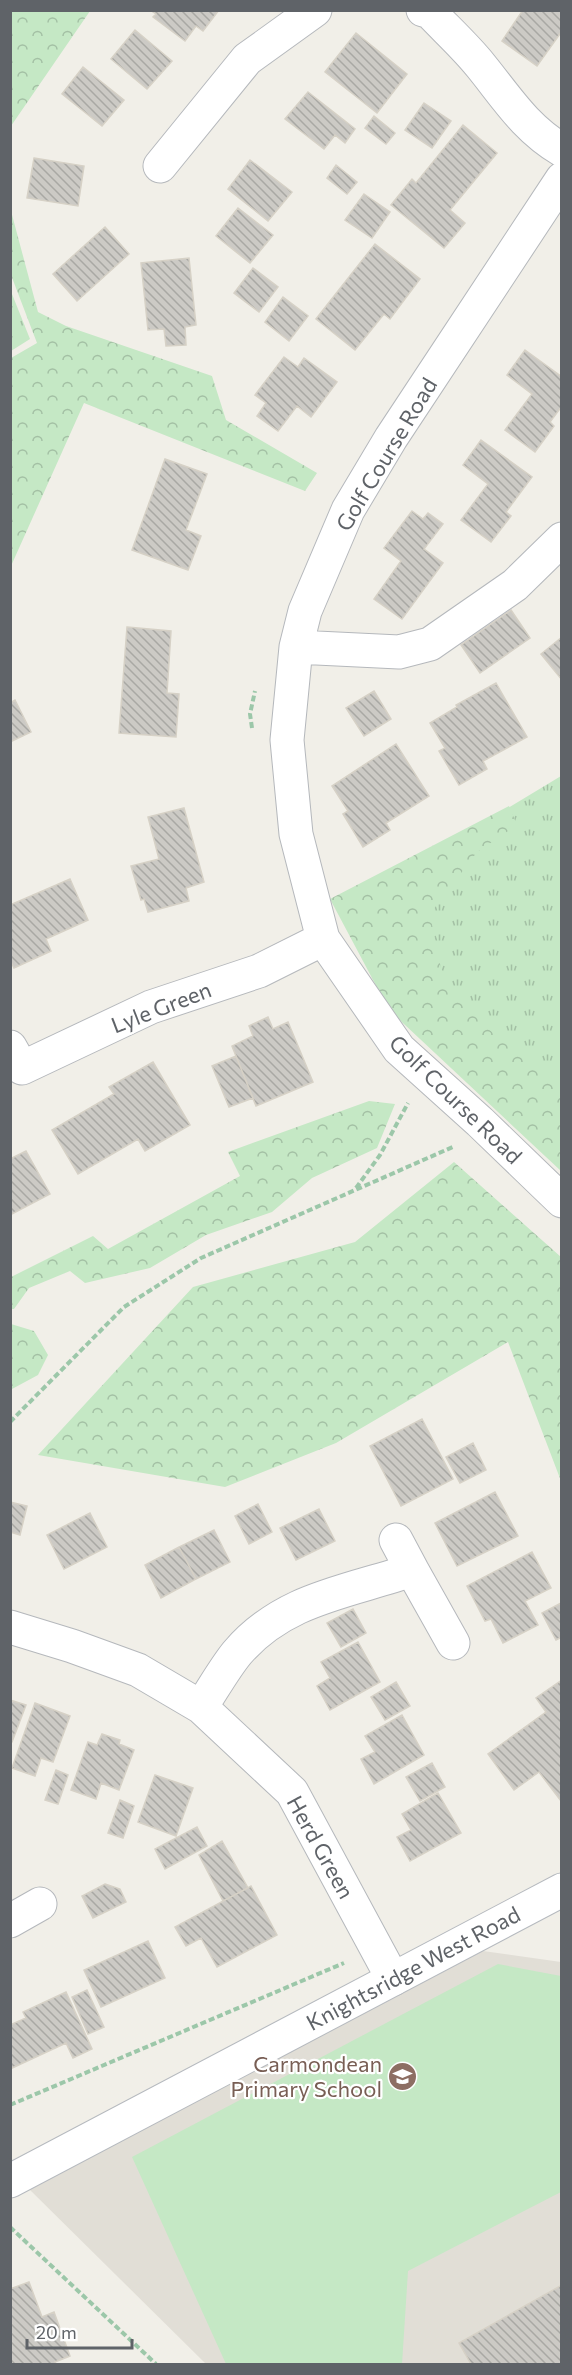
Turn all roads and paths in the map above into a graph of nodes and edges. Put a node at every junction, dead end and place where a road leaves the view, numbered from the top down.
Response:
1 (315, 10) edge
2 (423, 10) edge
3 (561, 150) edge
4 (160, 166) dead end
5 (561, 179) edge
6 (561, 539) edge
7 (296, 647) junction
8 (257, 681) dead end
9 (253, 737) dead end
10 (323, 939) junction
11 (10, 1047) edge
12 (418, 1107) dead end
13 (480, 1122) junction
14 (448, 1138) dead end
15 (456, 1146) junction
16 (356, 1189) junction
17 (561, 1201) edge
18 (10, 1422) edge
19 (396, 1540) dead end
20 (412, 1570) junction
21 (10, 1627) edge
22 (453, 1643) dead end
23 (201, 1707) junction
24 (561, 1890) edge
25 (40, 1904) dead end
26 (10, 1921) edge
27 (376, 1949) junction
28 (393, 1980) junction
29 (10, 2105) edge
30 (20, 2176) edge
31 (10, 2227) edge
32 (156, 2364) edge

1 - 4 street
2 - 3 street
5 - 7 street, Golf Course Road
6 - 7 street
7 - 10 street, Golf Course Road
8 - 9 path
10 - 11 street, Lyle Green
10 - 13 street, Golf Course Road
12 - 16 path
13 - 15 path
13 - 17 street, Golf Course Road
14 - 15 path
15 - 16 path
16 - 18 path
19 - 20 street
20 - 22 street
20 - 23 street
21 - 23 street, Herd Green
23 - 27 street, Herd Green
24 - 28 street, Knightsridge West Road
25 - 26 street
27 - 28 street, Herd Green
27 - 29 path
28 - 30 street, Knightsridge West Road
31 - 32 path

